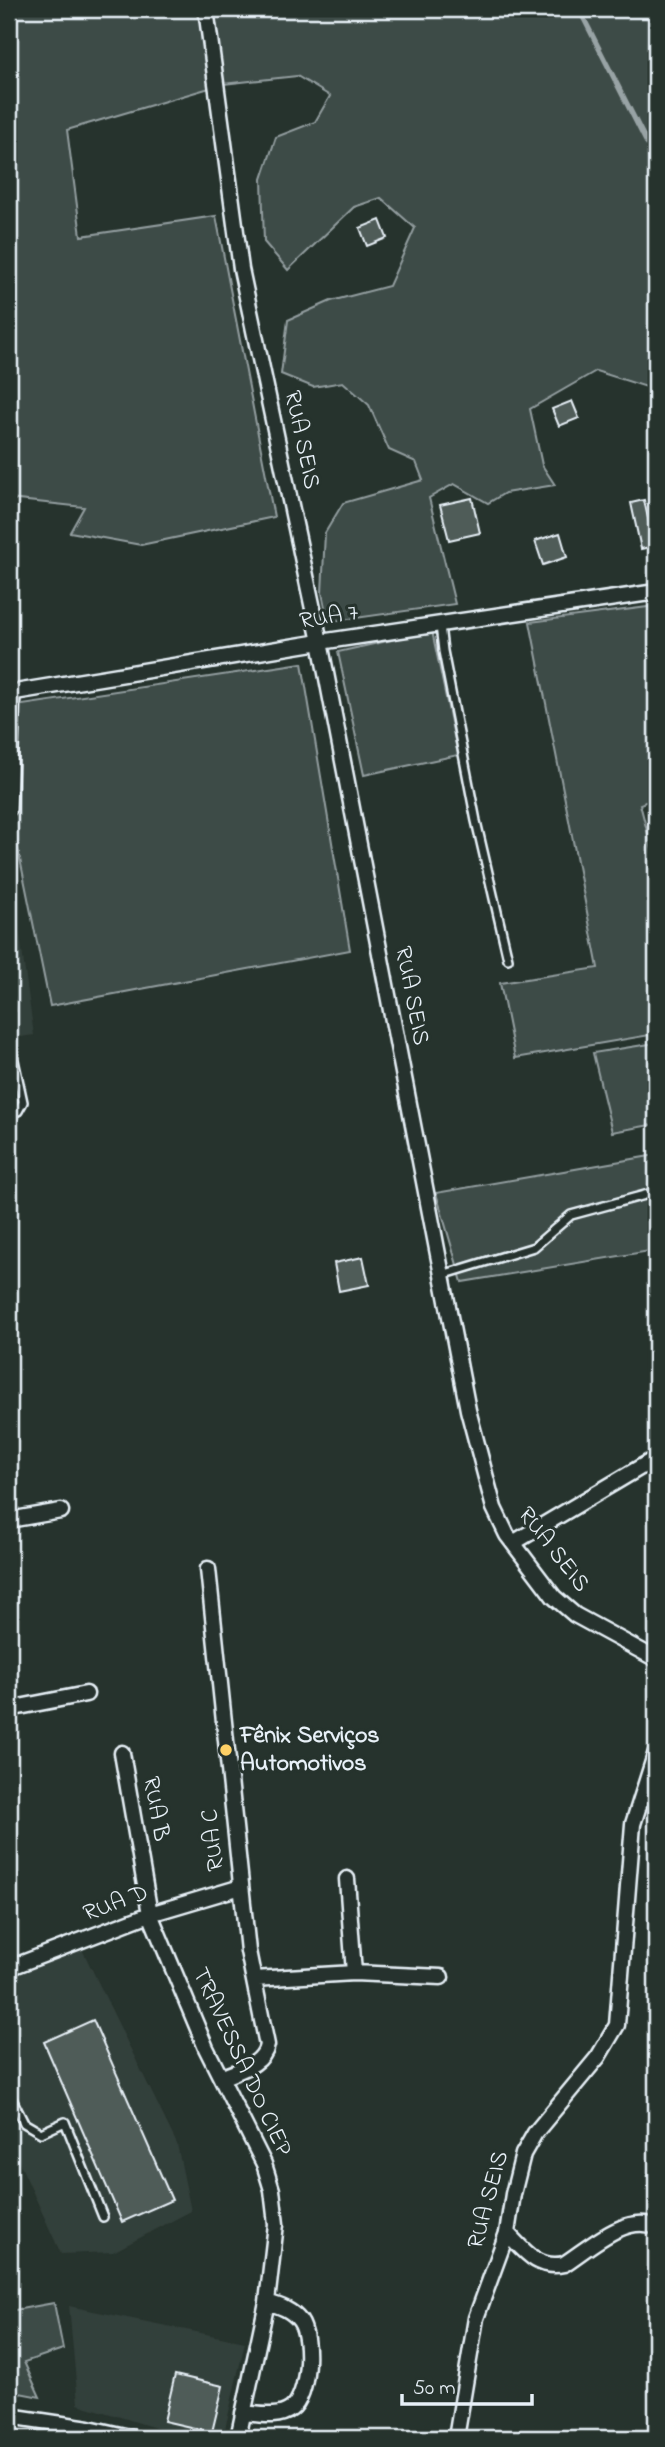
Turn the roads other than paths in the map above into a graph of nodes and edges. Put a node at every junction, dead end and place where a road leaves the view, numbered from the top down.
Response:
1 (206, 9) edge
2 (656, 592) edge
3 (440, 624) junction
4 (320, 642) junction
5 (12, 692) edge
6 (9, 813) edge
7 (508, 959) dead end
8 (11, 1046) dead end
9 (9, 1114) edge
10 (656, 1192) edge
11 (442, 1275) junction
12 (656, 1458) edge
13 (61, 1511) dead end
14 (9, 1520) edge
15 (513, 1543) junction
16 (208, 1569) dead end
17 (656, 1659) edge
18 (86, 1694) dead end
19 (9, 1709) edge
20 (656, 1752) edge
21 (122, 1753) dead end
22 (347, 1879) dead end
23 (241, 1887) junction
24 (150, 1914) junction
25 (9, 1968) edge
26 (354, 1973) junction
27 (441, 1978) dead end
28 (254, 1979) junction
29 (221, 2078) junction
30 (9, 2093) edge
31 (103, 2217) dead end
32 (656, 2227) edge
33 (507, 2233) junction
34 (267, 2302) junction
35 (243, 2413) junction
36 (9, 2416) edge
37 (94, 2433) edge
38 (134, 2438) edge
39 (238, 2438) edge
40 (456, 2438) edge

1 - 4 street, RUA SEIS
2 - 3 street, RUA 7
3 - 4 street, RUA 7
3 - 7 lane
4 - 5 street, RUA 7
4 - 11 street, RUA SEIS
5 - 6 lane
8 - 9 lane
10 - 11 lane
11 - 15 street, RUA SEIS
12 - 15 street
13 - 14 street
15 - 17 street, RUA SEIS
16 - 23 street, RUA C
18 - 19 street
20 - 33 street, RUA SEIS
21 - 24 street, RUA B
22 - 26 street
23 - 24 street, RUA D
23 - 28 street, RUA C
24 - 25 street, RUA D
24 - 29 street, TRAVESSA DO CIEP
26 - 27 street
26 - 28 street
28 - 29 street, RUA C
29 - 34 street, TRAVESSA DO CIEP
30 - 31 lane
32 - 33 street
33 - 40 street, RUA SEIS
34 - 35 street, TRAVESSA DO CIEP
34 - 35 street
35 - 39 street, TRAVESSA DO CIEP
36 - 37 street
37 - 38 street

